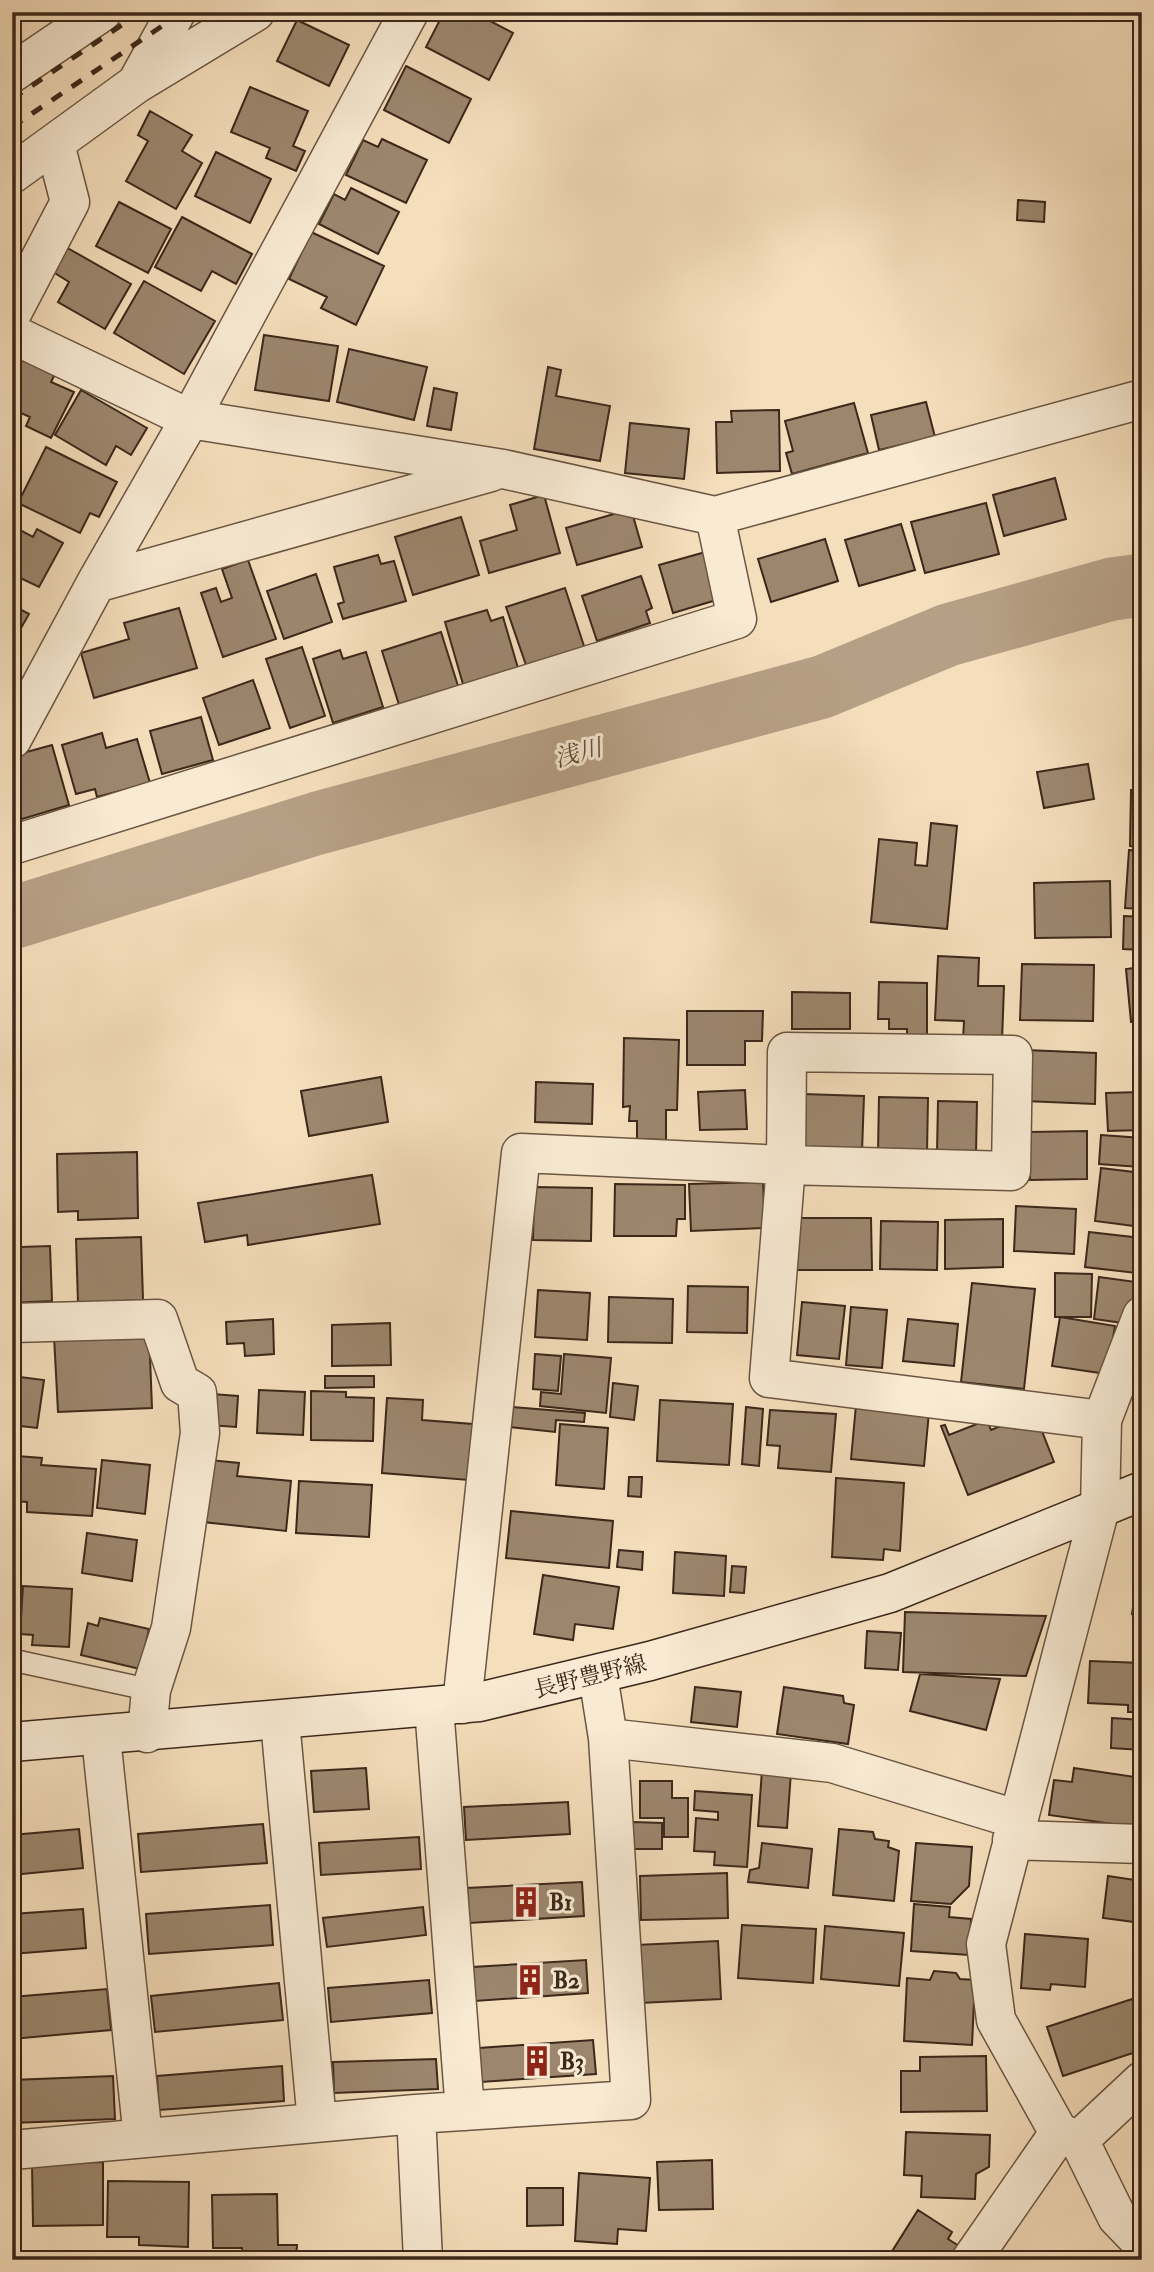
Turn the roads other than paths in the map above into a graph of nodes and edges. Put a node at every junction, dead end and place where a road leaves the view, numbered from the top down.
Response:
1 (102, 12) edge
2 (176, 12) edge
3 (255, 12) edge
4 (409, 12) edge
5 (12, 73) edge
6 (136, 84) junction
7 (55, 144) junction
8 (12, 174) edge
9 (12, 313) edge
10 (12, 334) edge
11 (1142, 399) edge
12 (190, 419) junction
13 (503, 469) junction
14 (715, 516) junction
15 (96, 583) junction
16 (12, 739) edge
17 (12, 845) edge
18 (786, 1166) junction
19 (1142, 1316) edge
20 (12, 1323) edge
21 (1102, 1420) junction
22 (1142, 1491) edge
23 (1100, 1508) junction
24 (12, 1660) edge
25 (598, 1675) junction
26 (151, 1690) junction
27 (448, 1705) junction
28 (280, 1721) junction
29 (147, 1733) junction
30 (101, 1737) junction
31 (608, 1738) junction
32 (12, 1742) edge
33 (1014, 1829) junction
34 (1142, 1844) edge
35 (1142, 2081) edge
36 (465, 2111) junction
37 (416, 2114) junction
38 (317, 2122) junction
39 (1069, 2137) junction
40 (143, 2138) junction
41 (12, 2150) edge
42 (1142, 2243) edge
43 (423, 2260) edge
44 (971, 2260) edge

1 - 5 street
2 - 6 street
3 - 6 street
4 - 12 street
6 - 7 street
7 - 8 street
7 - 9 street
10 - 12 street
11 - 14 street
12 - 13 street
12 - 15 street
13 - 14 street
13 - 15 street
14 - 17 street
15 - 16 street
18 - 18 street
18 - 21 street
18 - 27 street
19 - 21 street
20 - 26 street
21 - 23 street
22 - 23 street, 長野豊野線
23 - 25 street, 長野豊野線
23 - 33 street
24 - 26 lane
25 - 27 street, 長野豊野線
25 - 31 street
26 - 29 street
27 - 28 street, 長野豊野線
27 - 36 street
28 - 29 street, 長野豊野線
28 - 38 street
29 - 30 street, 長野豊野線
30 - 32 street, 長野豊野線
30 - 40 street
31 - 33 street
31 - 36 street
33 - 34 street
33 - 39 street
35 - 39 street
36 - 37 street
37 - 38 street
37 - 43 street
38 - 40 street
39 - 42 street
39 - 44 street
40 - 41 street

